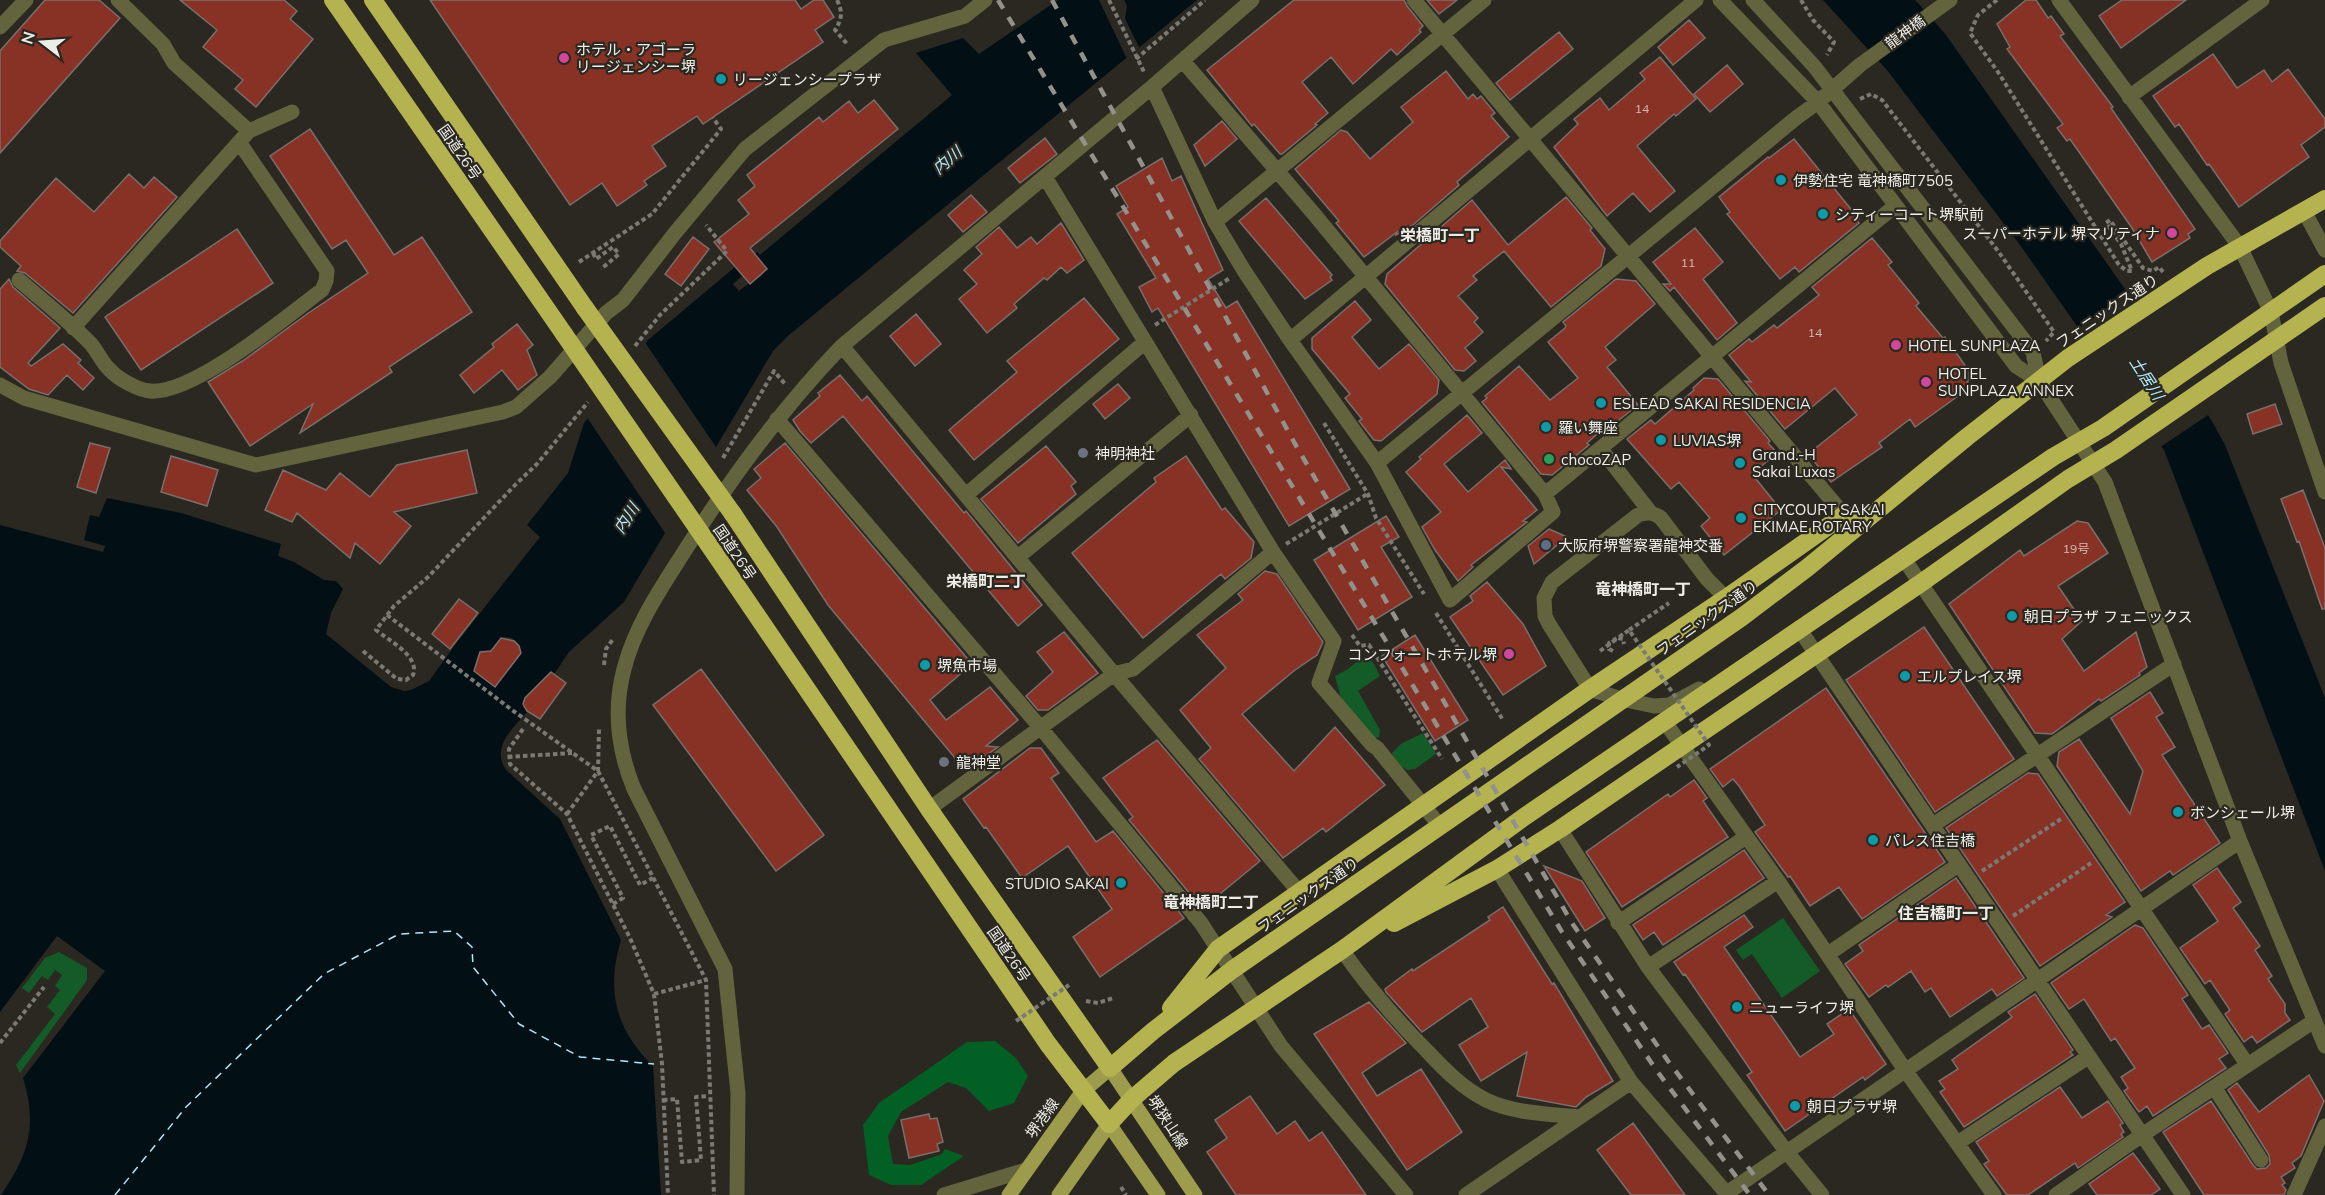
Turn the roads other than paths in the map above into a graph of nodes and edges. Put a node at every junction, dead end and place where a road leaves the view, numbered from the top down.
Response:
1 (26, 0) edge
2 (118, 0) edge
3 (333, 0) edge
4 (374, 0) edge
5 (985, 0) edge
6 (1252, 0) edge
7 (1414, 0) edge
8 (1484, 0) edge
9 (1696, 0) edge
10 (1720, 0) edge
11 (1753, 0) edge
12 (1950, 0) edge
13 (2059, 0) edge
14 (2262, 0) edge
15 (0, 27) edge
16 (1443, 35) junction
17 (1183, 61) junction
18 (1152, 87) junction
19 (1833, 89) junction
20 (2129, 97) junction
21 (1818, 102) junction
22 (292, 112) dead end
23 (244, 136) junction
24 (1530, 139) junction
25 (1275, 171) junction
26 (1045, 177) junction
27 (2325, 199) edge
28 (1895, 206) junction
29 (2304, 211) junction
30 (1215, 222) junction
31 (2240, 247) junction
32 (2325, 250) edge
33 (1628, 256) junction
34 (2325, 274) edge
35 (1365, 278) junction
36 (20, 280) dead end
37 (2325, 297) edge
38 (2325, 306) edge
39 (2271, 312) junction
40 (73, 328) junction
41 (2276, 338) junction
42 (1290, 340) junction
43 (1145, 342) junction
44 (842, 346) junction
45 (1712, 358) junction
46 (2039, 381) junction
47 (0, 385) edge
48 (1462, 394) junction
49 (1191, 416) junction
50 (777, 419) junction
51 (2078, 442) junction
52 (1600, 449) junction
53 (1377, 463) junction
54 (2093, 465) junction
55 (2325, 492) edge
56 (1545, 494) junction
57 (966, 495) junction
58 (1651, 513) junction
59 (1844, 515) junction
60 (1869, 517) junction
61 (1273, 552) junction
62 (1018, 557) junction
63 (1904, 559) junction
64 (1921, 583) junction
65 (1726, 598) junction
66 (1742, 617) junction
67 (1800, 630) junction
68 (1816, 653) junction
69 (1757, 659) junction
70 (2174, 664) junction
71 (1114, 674) junction
72 (1590, 689) junction
73 (1614, 704) junction
74 (1665, 722) junction
75 (1040, 727) junction
76 (1681, 745) junction
77 (2038, 754) junction
78 (1424, 806) junction
79 (929, 809) junction
80 (1933, 825) junction
81 (1440, 826) junction
82 (1560, 829) junction
83 (1746, 837) junction
84 (2240, 841) junction
85 (1958, 865) junction
86 (1497, 869) junction
87 (1778, 881) junction
88 (1300, 893) junction
89 (2143, 909) junction
90 (1618, 923) junction
91 (1218, 949) junction
92 (1342, 950) junction
93 (1828, 954) junction
94 (1648, 967) junction
95 (1232, 970) junction
96 (2036, 980) junction
97 (1255, 1008) junction
98 (2314, 1021) junction
99 (1153, 1031) junction
100 (2325, 1046) edge
101 (2088, 1057) junction
102 (2247, 1064) junction
103 (1110, 1068) junction
104 (1905, 1070) junction
105 (1631, 1082) junction
106 (2214, 1087) junction
107 (1083, 1091) junction
108 (1132, 1099) junction
109 (1580, 1117) junction
110 (1109, 1124) junction
111 (2325, 1126) edge
112 (2142, 1135) junction
113 (1959, 1142) junction
114 (1786, 1151) junction
115 (2261, 1160) dead end
116 (1026, 1170) junction
117 (1727, 1194) edge
118 (737, 1195) edge
119 (944, 1195) edge
120 (1009, 1195) edge
121 (1059, 1195) edge
122 (1158, 1195) edge
123 (1195, 1195) edge
124 (1406, 1195) edge
125 (1466, 1195) edge
126 (1822, 1195) edge
127 (1994, 1195) edge
128 (2056, 1195) edge
129 (2182, 1195) edge
130 (2294, 1195) edge

1 - 15 street
2 - 23 street
3 - 107 highway, 国道26号, bridge
4 - 79 highway, 国道26号, bridge
5 - 47 street
6 - 17 street
7 - 16 street
8 - 16 street
9 - 24 street
10 - 21 street
11 - 19 street
12 - 19 street, 龍神橋
13 - 20 street
14 - 20 street
16 - 24 street
16 - 25 street
17 - 18 street
17 - 25 street
18 - 26 street
18 - 30 street
19 - 21 street, 龍神橋
19 - 46 street
20 - 31 street
21 - 28 street
21 - 33 street, 龍神橋
22 - 23 street
23 - 40 street
23 - 40 street
24 - 33 street
24 - 35 street
25 - 30 street
25 - 35 street
26 - 43 street
26 - 44 street
27 - 29 highway, フェニックス通り
28 - 45 street
28 - 46 street
29 - 31 highway, フェニックス通り
29 - 32 street
30 - 42 street
31 - 39 street
31 - 46 highway, フェニックス通り
33 - 45 street
33 - 48 street, 龍神橋
34 - 39 highway
35 - 42 street
35 - 48 street
36 - 40 street
37 - 39 highway
38 - 41 highway
39 - 41 street
39 - 51 highway
41 - 54 highway
41 - 55 street
42 - 53 street
43 - 49 street
43 - 57 street
44 - 50 street
44 - 57 street
45 - 52 street
45 - 59 street
46 - 51 street
46 - 60 highway, フェニックス通り
48 - 53 street, 龍神橋
48 - 56 street
49 - 61 street
49 - 62 street
50 - 75 street
50 - 118 street
51 - 54 street
51 - 63 highway
52 - 56 street
52 - 58 street
53 - 56 street
54 - 64 highway
54 - 70 street
57 - 62 street
58 - 65 street
58 - 72 street
59 - 60 highway
59 - 65 highway
60 - 66 highway, フェニックス通り
61 - 71 street
61 - 78 street
62 - 71 street
63 - 64 street
63 - 67 highway
64 - 68 highway
64 - 77 street
65 - 66 highway
65 - 72 highway
66 - 73 highway, フェニックス通り
67 - 68 street
67 - 69 highway
68 - 76 highway
68 - 80 street
69 - 73 street
69 - 74 highway
70 - 77 street
70 - 84 street
71 - 75 street
71 - 88 street
72 - 73 highway
72 - 78 highway
73 - 81 highway, フェニックス通り
74 - 76 street
74 - 92 highway
75 - 79 street
75 - 91 street
76 - 82 highway
76 - 83 street
77 - 80 street
77 - 89 street
78 - 81 street
78 - 88 highway
79 - 103 highway, 国道26号
80 - 85 street
81 - 95 highway, フェニックス通り
82 - 86 highway
82 - 90 street
83 - 87 street
83 - 90 street
84 - 89 street
84 - 98 street
85 - 93 street
85 - 96 street
86 - 92 highway
86 - 105 street
87 - 93 street
87 - 94 street
88 - 91 highway
89 - 96 street
89 - 102 street
90 - 94 street
91 - 95 street
91 - 99 highway
92 - 97 highway
92 - 109 street
93 - 104 street
94 - 114 street
95 - 97 street
95 - 99 highway, フェニックス通り
96 - 101 street
96 - 104 street
97 - 108 highway
97 - 124 street
98 - 100 street
98 - 102 street
99 - 103 highway, フェニックス通り
101 - 112 street
101 - 113 street
102 - 106 street
103 - 107 main road, 堺港線
103 - 108 main road, 堺狭山線
104 - 113 street
104 - 114 street
105 - 109 street
105 - 117 street
106 - 112 street
106 - 115 street
107 - 110 highway, 国道26号
107 - 116 main road, 堺港線
108 - 110 highway
108 - 123 main road, 堺狭山線
109 - 125 street
110 - 121 main road
110 - 122 main road
111 - 130 street
112 - 128 street
112 - 129 street
113 - 127 street
114 - 117 street
114 - 126 street
116 - 119 street
116 - 120 main road, 堺港線

